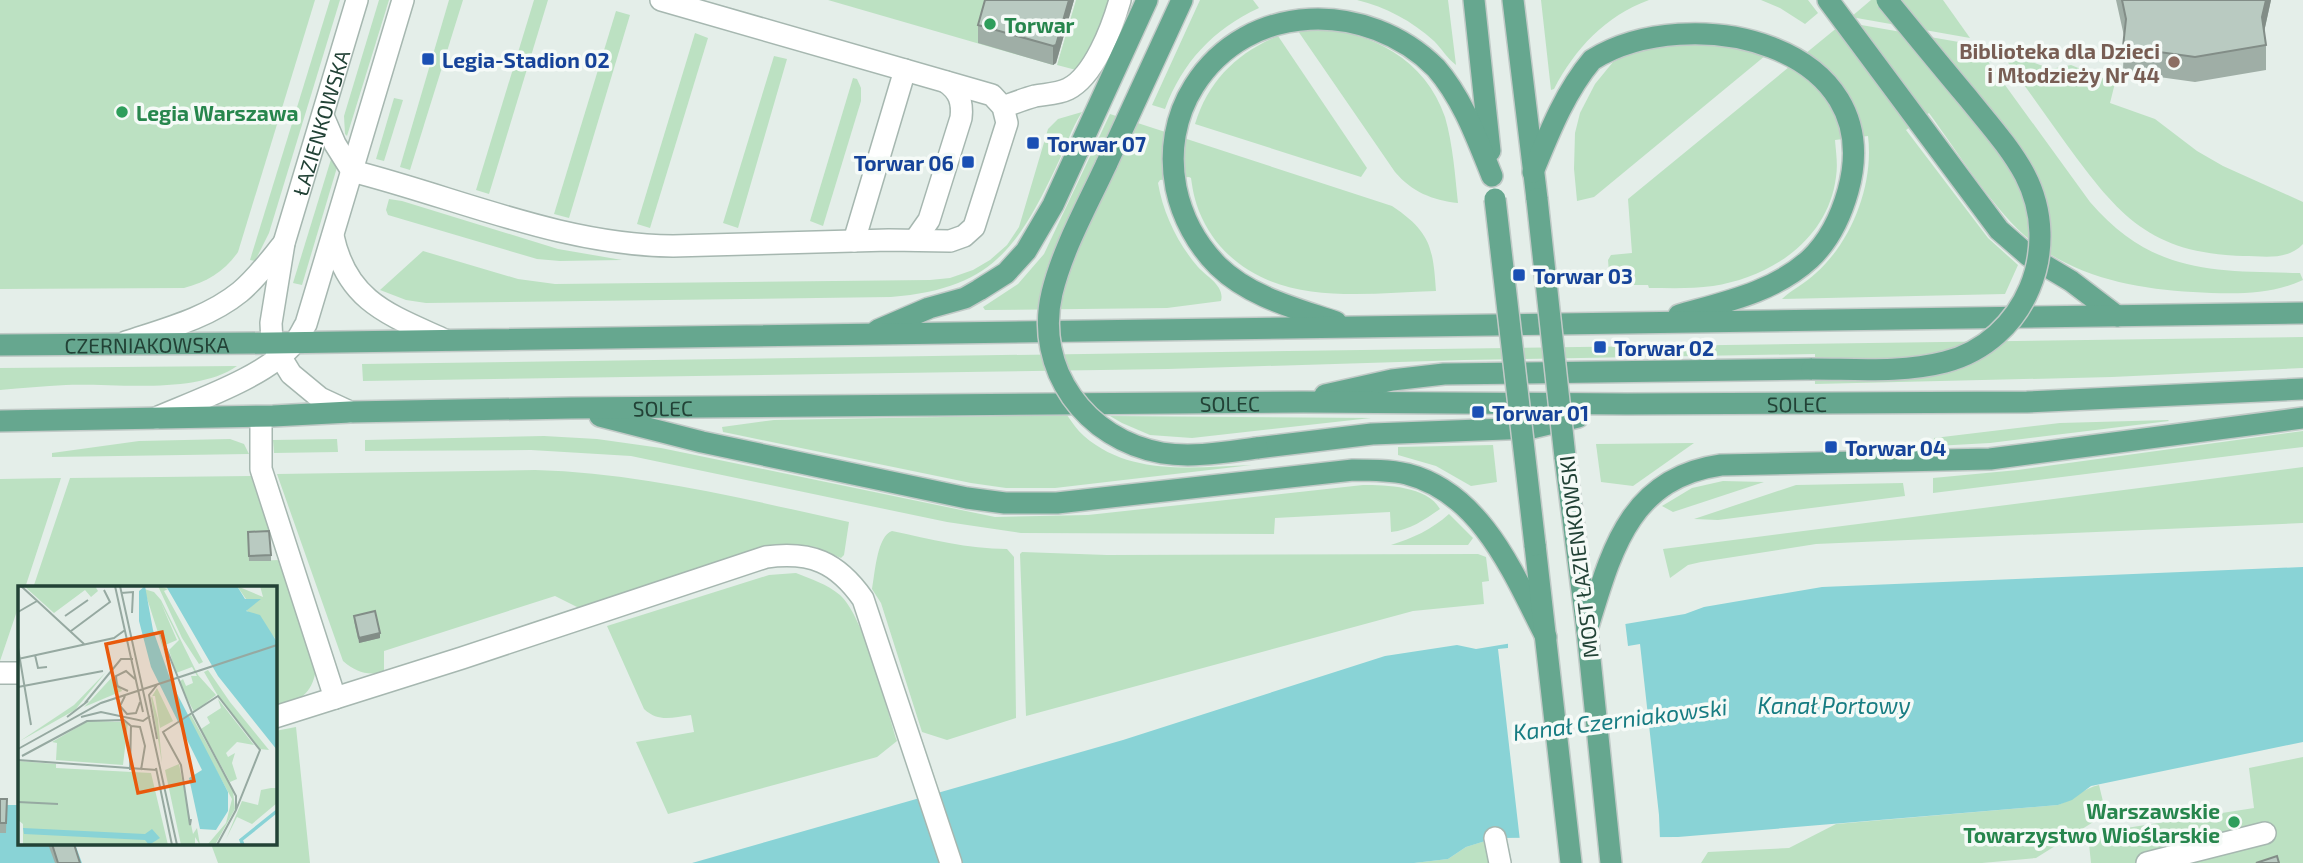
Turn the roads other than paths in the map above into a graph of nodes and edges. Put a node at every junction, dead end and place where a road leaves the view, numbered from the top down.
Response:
1 (358, 0) edge
2 (403, 0) edge
3 (661, 0) edge
4 (1119, 0) edge
5 (1147, 0) edge
6 (1182, 0) edge
7 (1474, 0) edge
8 (1513, 0) edge
9 (1828, 0) edge
10 (1887, 0) edge
11 (1647, 19) dead end
12 (1788, 33) dead end
13 (905, 70) junction
14 (946, 82) junction
15 (1003, 107) junction
16 (323, 116) junction
17 (352, 171) junction
18 (1533, 172) junction
19 (1492, 176) junction
20 (332, 235) junction
21 (915, 240) junction
22 (854, 241) junction
23 (284, 243) junction
24 (2299, 310) edge
25 (2117, 316) junction
26 (1650, 323) junction
27 (1351, 327) junction
28 (866, 335) junction
29 (445, 340) junction
30 (124, 343) junction
31 (0, 345) edge
32 (282, 348) junction
33 (2303, 389) edge
34 (1303, 402) junction
35 (1627, 404) junction
36 (571, 408) junction
37 (350, 412) junction
38 (261, 416) junction
39 (156, 418) junction
40 (2303, 418) edge
41 (0, 421) edge
42 (1587, 631) junction
43 (1546, 637) junction
44 (0, 673) edge
45 (18, 673) edge
46 (335, 698) junction
47 (276, 717) edge
48 (2265, 833) dead end
49 (1495, 838) dead end
50 (951, 863) edge
51 (1500, 863) edge
52 (1571, 863) edge
53 (1611, 863) edge
54 (2147, 863) edge

1 - 16 street, ŁAZIENKOWSKA
2 - 17 street, ŁAZIENKOWSKA
3 - 13 street
4 - 15 street
5 - 28 main road
6 - 35 main road, bridge
7 - 19 main road, MOST ŁAZIENKOWSKI
8 - 18 main road, MOST ŁAZIENKOWSKI
9 - 25 main road
10 - 34 main road, bridge
11 - 18 main road
12 - 26 main road
13 - 14 street
13 - 22 street
14 - 15 street
14 - 21 street
15 - 21 street
16 - 17 street
16 - 23 street, ŁAZIENKOWSKA
17 - 20 street, ŁAZIENKOWSKA
17 - 22 street
18 - 42 main road, MOST ŁAZIENKOWSKI, bridge
19 - 27 main road
19 - 43 main road, MOST ŁAZIENKOWSKI, bridge
20 - 29 street
20 - 32 street, ŁAZIENKOWSKA
21 - 22 street
23 - 30 street, ŁAZIENKOWSKA
23 - 32 street, ŁAZIENKOWSKA
24 - 25 main road
25 - 26 main road
26 - 27 main road
27 - 28 main road
28 - 29 main road
29 - 32 main road
30 - 31 main road, CZERNIAKOWSKA
30 - 32 main road, CZERNIAKOWSKA
32 - 37 street
32 - 39 street
33 - 35 main road, SOLEC
34 - 35 main road, SOLEC
34 - 36 main road, SOLEC
36 - 37 main road, SOLEC
36 - 43 main road
37 - 38 main road, SOLEC
38 - 39 main road, SOLEC
38 - 46 street
39 - 41 main road
40 - 42 main road
42 - 53 main road, MOST ŁAZIENKOWSKI
43 - 52 main road, MOST ŁAZIENKOWSKI
44 - 45 street
46 - 47 street
46 - 50 street
48 - 54 street
49 - 51 street

